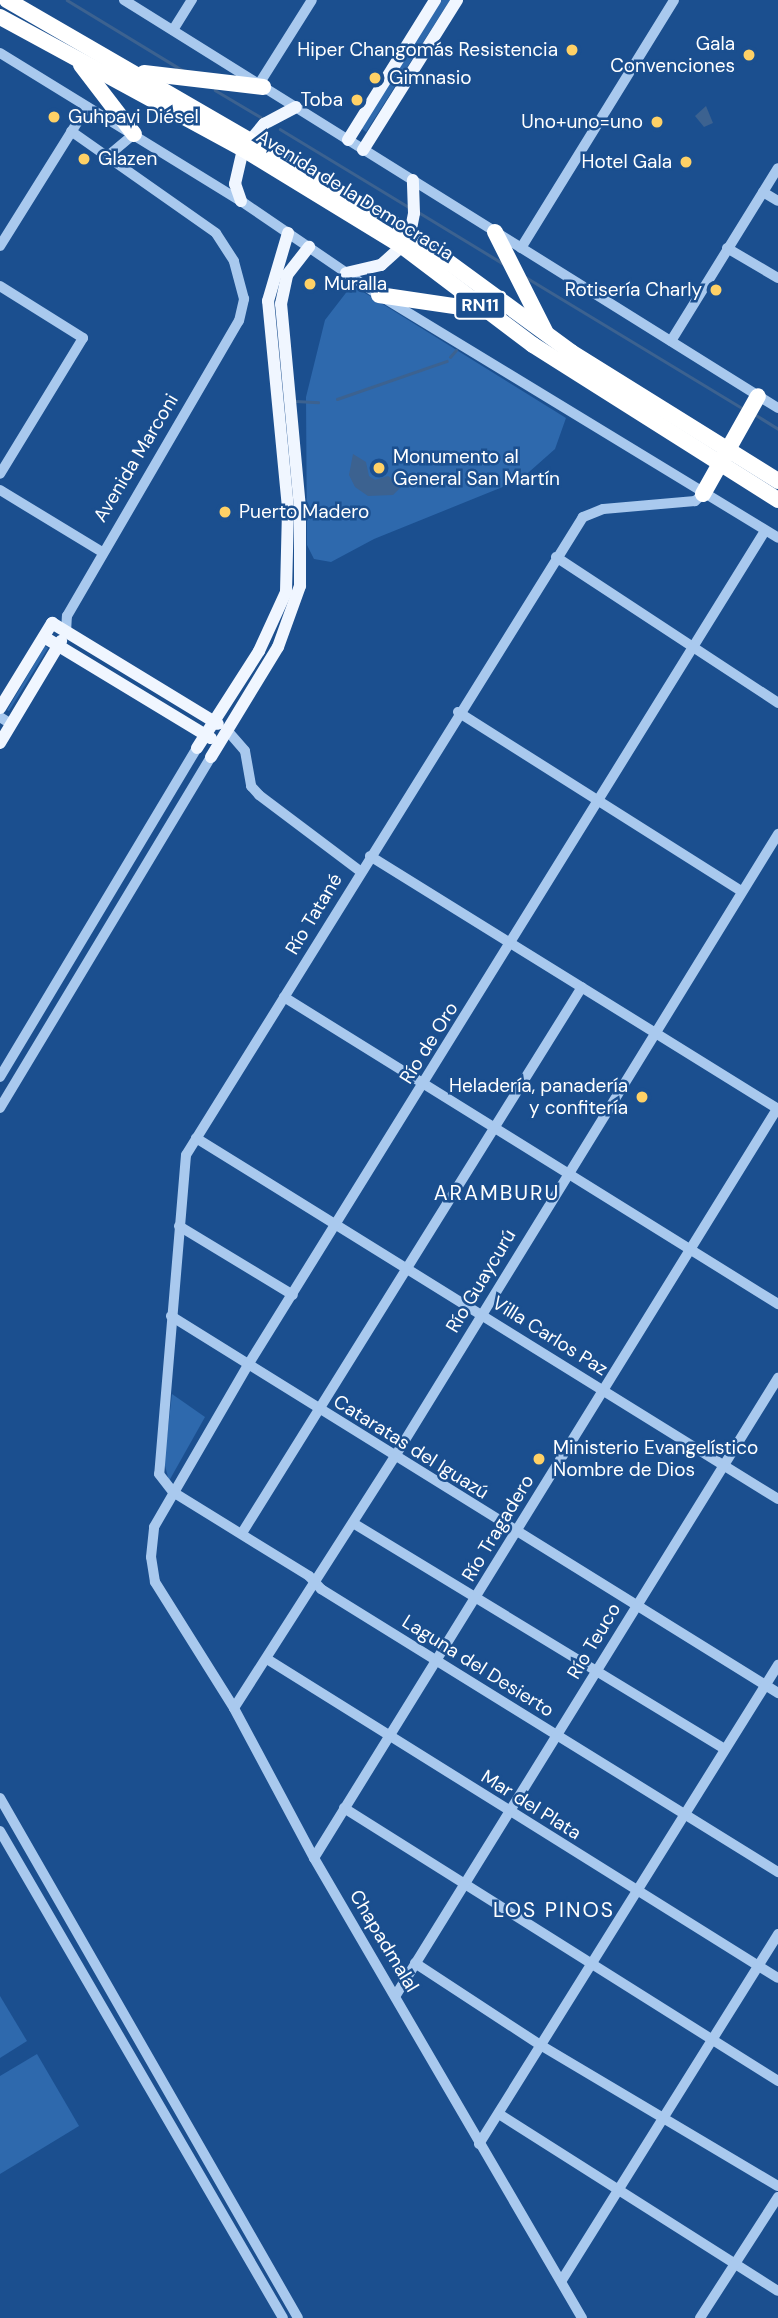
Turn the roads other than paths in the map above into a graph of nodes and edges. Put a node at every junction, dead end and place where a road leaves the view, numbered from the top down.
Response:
1 (7, 0) edge
2 (124, 0) edge
3 (192, 0) edge
4 (312, 0) edge
5 (435, 0) edge
6 (457, 0) edge
7 (674, 0) edge
8 (0, 17) edge
9 (173, 30) junction
10 (0, 53) edge
11 (78, 60) junction
12 (135, 72) junction
13 (261, 86) junction
14 (87, 107) junction
15 (296, 107) junction
16 (71, 131) junction
17 (134, 134) junction
18 (348, 140) junction
19 (247, 143) junction
20 (363, 149) junction
21 (109, 155) junction
22 (778, 168) edge
23 (412, 180) junction
24 (763, 192) junction
25 (241, 201) junction
26 (778, 201) edge
27 (495, 232) junction
28 (288, 233) junction
29 (406, 240) junction
30 (0, 246) edge
31 (309, 247) junction
32 (521, 248) junction
33 (727, 248) junction
34 (346, 273) junction
35 (778, 278) edge
36 (0, 286) edge
37 (379, 295) junction
38 (488, 312) junction
39 (548, 336) junction
40 (671, 341) junction
41 (758, 396) junction
42 (778, 408) edge
43 (724, 454) junction
44 (0, 474) edge
45 (778, 481) edge
46 (0, 490) edge
47 (703, 494) junction
48 (778, 500) edge
49 (765, 531) junction
50 (778, 538) edge
51 (102, 552) junction
52 (556, 557) junction
53 (67, 616) junction
54 (52, 623) junction
55 (66, 633) junction
56 (44, 637) junction
57 (58, 646) junction
58 (695, 646) junction
59 (778, 703) edge
60 (0, 708) edge
61 (458, 712) junction
62 (6, 721) edge
63 (213, 721) junction
64 (226, 729) junction
65 (205, 734) junction
66 (0, 743) edge
67 (219, 743) junction
68 (197, 748) joint
69 (211, 757) joint
70 (599, 800) junction
71 (778, 834) edge
72 (370, 856) junction
73 (360, 871) junction
74 (741, 891) junction
75 (512, 942) junction
76 (582, 987) junction
77 (284, 997) junction
78 (654, 1034) junction
79 (0, 1077) edge
80 (425, 1083) junction
81 (0, 1108) edge
82 (778, 1109) edge
83 (495, 1128) junction
84 (196, 1138) junction
85 (568, 1171) junction
86 (179, 1226) junction
87 (337, 1226) junction
88 (692, 1248) junction
89 (407, 1269) junction
90 (293, 1295) junction
91 (778, 1304) edge
92 (481, 1314) junction
93 (171, 1316) junction
94 (248, 1365) junction
95 (778, 1378) edge
96 (603, 1389) junction
97 (321, 1412) junction
98 (394, 1458) junction
99 (722, 1466) junction
100 (168, 1488) junction
101 (778, 1499) edge
102 (353, 1523) junction
103 (242, 1533) junction
104 (516, 1533) junction
105 (155, 1582) joint
106 (314, 1582) junction
107 (477, 1596) junction
108 (636, 1605) junction
109 (267, 1659) junction
110 (438, 1661) junction
111 (778, 1665) edge
112 (596, 1670) junction
113 (765, 1685) junction
114 (778, 1693) edge
115 (234, 1708) junction
116 (389, 1736) junction
117 (556, 1737) junction
118 (725, 1749) junction
119 (0, 1798) edge
120 (344, 1808) junction
121 (509, 1812) junction
122 (684, 1814) junction
123 (0, 1831) edge
124 (314, 1858) junction
125 (778, 1872) edge
126 (463, 1885) junction
127 (638, 1891) junction
128 (778, 1934) edge
129 (415, 1963) junction
130 (593, 1965) junction
131 (758, 1966) junction
132 (778, 1978) edge
133 (396, 1994) junction
134 (710, 2040) junction
135 (542, 2046) junction
136 (778, 2081) edge
137 (499, 2114) junction
138 (664, 2116) junction
139 (479, 2144) junction
140 (778, 2186) edge
141 (617, 2191) junction
142 (777, 2203) edge
143 (735, 2265) junction
144 (562, 2280) junction
145 (778, 2291) edge
146 (283, 2318) edge
147 (298, 2318) edge
148 (582, 2318) edge
149 (700, 2318) edge

1 - 12 highway, Avenida de la Democracia / RN11
2 - 9 street
3 - 9 street
4 - 13 street
5 - 18 main road
6 - 20 main road
7 - 32 street
8 - 11 highway, Avenida de la Democracia / RN11
9 - 13 street
10 - 14 street
11 - 17 highway
11 - 19 highway, Avenida de la Democracia / RN11
12 - 13 highway
12 - 19 highway, Avenida de la Democracia / RN11
13 - 15 street
14 - 16 street
14 - 17 street
15 - 18 street
15 - 19 main road
16 - 21 street
16 - 30 street
17 - 21 street
17 - 25 street
18 - 20 street
19 - 25 main road
19 - 29 highway, Avenida de la Democracia / RN11
20 - 23 street
21 - 51 street, Avenida Marconi
22 - 24 street
23 - 27 street
23 - 29 main road
24 - 26 street
24 - 33 street
25 - 28 street
27 - 32 street
27 - 39 highway
28 - 31 street
28 - 63 main road
29 - 34 main road
29 - 38 highway, Avenida de la Democracia / RN11
29 - 39 highway, Avenida de la Democracia / RN11
31 - 34 street
31 - 64 main road
32 - 40 street
33 - 35 street
33 - 40 street
34 - 37 street
36 - 44 street
37 - 38 highway
37 - 47 street
38 - 43 highway, Avenida de la Democracia / RN11
39 - 43 highway, Avenida de la Democracia / RN11
40 - 41 street
41 - 42 street
41 - 43 highway
43 - 45 highway, Avenida de la Democracia / RN11
43 - 47 highway
43 - 48 highway, Avenida de la Democracia / RN11
46 - 51 street
47 - 49 street
47 - 52 street, Río Tatané
49 - 50 street
49 - 58 street, Río de Oro
51 - 53 street, Avenida Marconi
52 - 58 street
52 - 61 street, Río Tatané
53 - 54 street
53 - 55 street, Avenida Marconi
54 - 55 main road
54 - 56 main road
55 - 57 main road, Avenida Marconi
55 - 63 main road
56 - 57 main road
56 - 60 main road
57 - 62 main road, Avenida Marconi
57 - 65 main road
58 - 59 street
58 - 70 street, Río de Oro
61 - 70 street
61 - 72 street, Río Tatané
62 - 66 main road, Avenida Marconi
63 - 64 main road
63 - 65 main road
64 - 67 main road
64 - 73 street
65 - 67 main road
65 - 68 main road
67 - 69 main road
68 - 79 street
69 - 81 street
70 - 74 street
70 - 75 street, Río de Oro
71 - 74 street, Río Guaycurú
72 - 73 street, Río Tatané
72 - 75 street
73 - 77 street, Río Tatané
74 - 78 street, Río Guaycurú
75 - 76 street
75 - 80 street, Río de Oro
76 - 78 street
76 - 83 street
77 - 80 street
77 - 84 street, Río Tatané
78 - 82 street
78 - 85 street, Río Guaycurú
80 - 83 street
80 - 87 street, Río de Oro
82 - 88 street, Río Tragadero
83 - 85 street
83 - 89 street
84 - 86 street, Río Tatané
84 - 87 street, Villa Carlos Paz
85 - 88 street
85 - 92 street, Río Guaycurú
86 - 90 street
86 - 93 street, Río Tatané
87 - 89 street, Villa Carlos Paz
87 - 90 street, Río de Oro
88 - 91 street
88 - 96 street, Río Tragadero
89 - 92 street, Villa Carlos Paz
89 - 97 street
90 - 94 street, Río de Oro
92 - 96 street, Villa Carlos Paz
92 - 98 street, Río Guaycurú
93 - 94 street, Cataratas del Iguazú
93 - 100 street, Río Tatané
94 - 97 street, Cataratas del Iguazú
94 - 100 street, Río de Oro
95 - 99 street, Río Teuco
96 - 99 street, Villa Carlos Paz
96 - 104 street, Río Tragadero
97 - 98 street, Cataratas del Iguazú
97 - 103 street
98 - 102 street, Río Guaycurú
98 - 104 street, Cataratas del Iguazú
99 - 101 street, Villa Carlos Paz
99 - 108 street, Río Teuco
100 - 103 street, Laguna del Desierto
100 - 105 street, Río de Oro
102 - 106 street, Río Guaycurú
102 - 107 street
103 - 106 street, Laguna del Desierto
104 - 107 street, Río Tragadero
104 - 108 street, Cataratas del Iguazú
105 - 115 street, Chapadmalal
106 - 109 street, Río Guaycurú
106 - 110 street, Laguna del Desierto
107 - 110 street, Río Tragadero
107 - 112 street
108 - 112 street, Río Teuco
108 - 113 street, Cataratas del Iguazú
109 - 115 street, Río Guaycurú
109 - 116 street, Mar del Plata
110 - 116 street, Río Tragadero
110 - 117 street, Laguna del Desierto
111 - 113 street
112 - 117 street, Río Teuco
112 - 118 street
113 - 114 street, Cataratas del Iguazú
113 - 118 street
115 - 124 street, Chapadmalal
116 - 120 street, Río Tragadero
116 - 121 street, Mar del Plata
117 - 121 street, Río Teuco
117 - 122 street, Laguna del Desierto
118 - 122 street
119 - 147 street
120 - 124 street, Río Tragadero
120 - 126 street
121 - 126 street, Río Teuco
121 - 127 street, Mar del Plata
122 - 125 street, Laguna del Desierto
122 - 127 street
123 - 146 street
124 - 133 street, Chapadmalal
126 - 129 street, Río Teuco
126 - 130 street
127 - 130 street
127 - 131 street, Mar del Plata
128 - 131 street
129 - 133 street, Río Teuco
129 - 135 street
130 - 134 street
130 - 135 street
131 - 132 street, Mar del Plata
131 - 134 street
133 - 139 street, Chapadmalal
134 - 136 street
134 - 138 street
135 - 137 street
135 - 138 street
137 - 139 street
137 - 141 street
138 - 140 street
138 - 141 street
139 - 144 street, Chapadmalal
141 - 143 street
141 - 144 street
142 - 143 street
143 - 145 street
143 - 149 street
144 - 148 street, Chapadmalal

